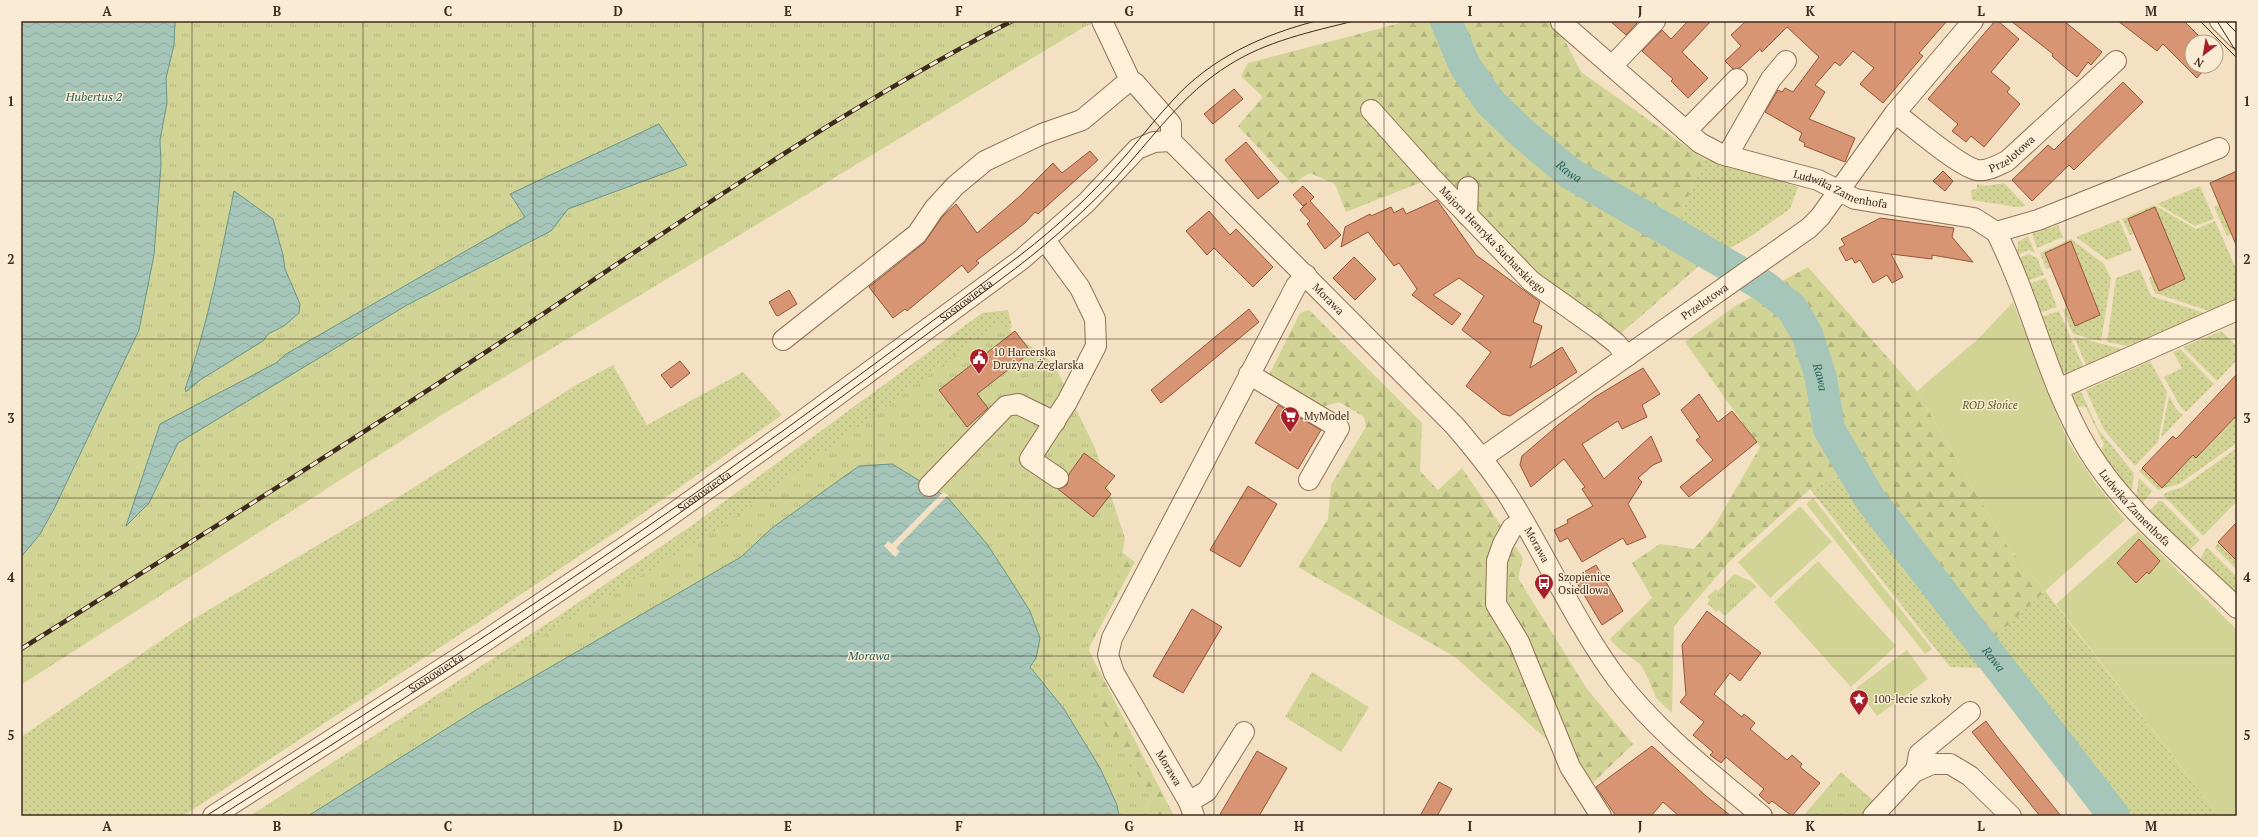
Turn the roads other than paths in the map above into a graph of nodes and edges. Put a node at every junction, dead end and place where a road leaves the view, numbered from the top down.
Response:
1 (1102, 21) edge
2 (1655, 21) edge
3 (1973, 21) edge
4 (2220, 21) edge
5 (1561, 22) dead end
6 (2237, 38) edge
7 (1786, 61) dead end
8 (2116, 61) dead end
9 (1612, 66) junction
10 (1737, 79) dead end
11 (1130, 80) junction
12 (1371, 110) dead end
13 (1895, 113) junction
14 (1686, 131) junction
15 (1171, 141) junction
16 (2219, 148) dead end
17 (1727, 156) junction
18 (1468, 187) dead end
19 (1839, 191) junction
20 (1467, 215) junction
21 (1996, 232) junction
22 (1045, 240) junction
23 (1306, 275) junction
24 (2237, 310) edge
25 (783, 340) dead end
26 (1627, 356) junction
27 (1249, 374) junction
28 (2058, 389) junction
29 (1055, 422) junction
30 (1482, 458) junction
31 (1058, 478) dead end
32 (1309, 480) dead end
33 (929, 486) dead end
34 (1523, 521) junction
35 (2237, 608) edge
36 (1970, 712) dead end
37 (1244, 732) dead end
38 (1916, 771) junction
39 (1192, 809) edge
40 (213, 816) edge
41 (1601, 816) edge
42 (1762, 816) edge
43 (1873, 816) edge
44 (2011, 816) edge

1 - 11 street
2 - 9 street
3 - 13 street, Przelotowa
4 - 6 street
5 - 9 street, Ludwika Zamenhofa
7 - 17 street
8 - 13 street, Przelotowa
9 - 14 street, Ludwika Zamenhofa
10 - 14 street
11 - 15 street
11 - 25 street
12 - 20 street, Majora Henryka Sucharskiego
13 - 19 street, Przelotowa
14 - 17 street, Ludwika Zamenhofa
15 - 22 street, Sosnowiecka
15 - 23 street, Morawa
16 - 21 street
17 - 19 street, Ludwika Zamenhofa
18 - 20 street
19 - 21 street, Ludwika Zamenhofa
19 - 26 street, Przelotowa
20 - 26 street, Majora Henryka Sucharskiego
21 - 28 street, Ludwika Zamenhofa
22 - 29 street
22 - 40 street, Sosnowiecka
23 - 27 street, Morawa
23 - 30 street, Morawa
24 - 28 street
26 - 30 street, Przelotowa
27 - 32 street
27 - 39 street, Morawa
28 - 35 street, Ludwika Zamenhofa
29 - 31 street
29 - 33 street
30 - 34 street, Morawa
34 - 41 street
34 - 42 street, Morawa
36 - 38 street
37 - 39 street
38 - 43 street
38 - 44 street

